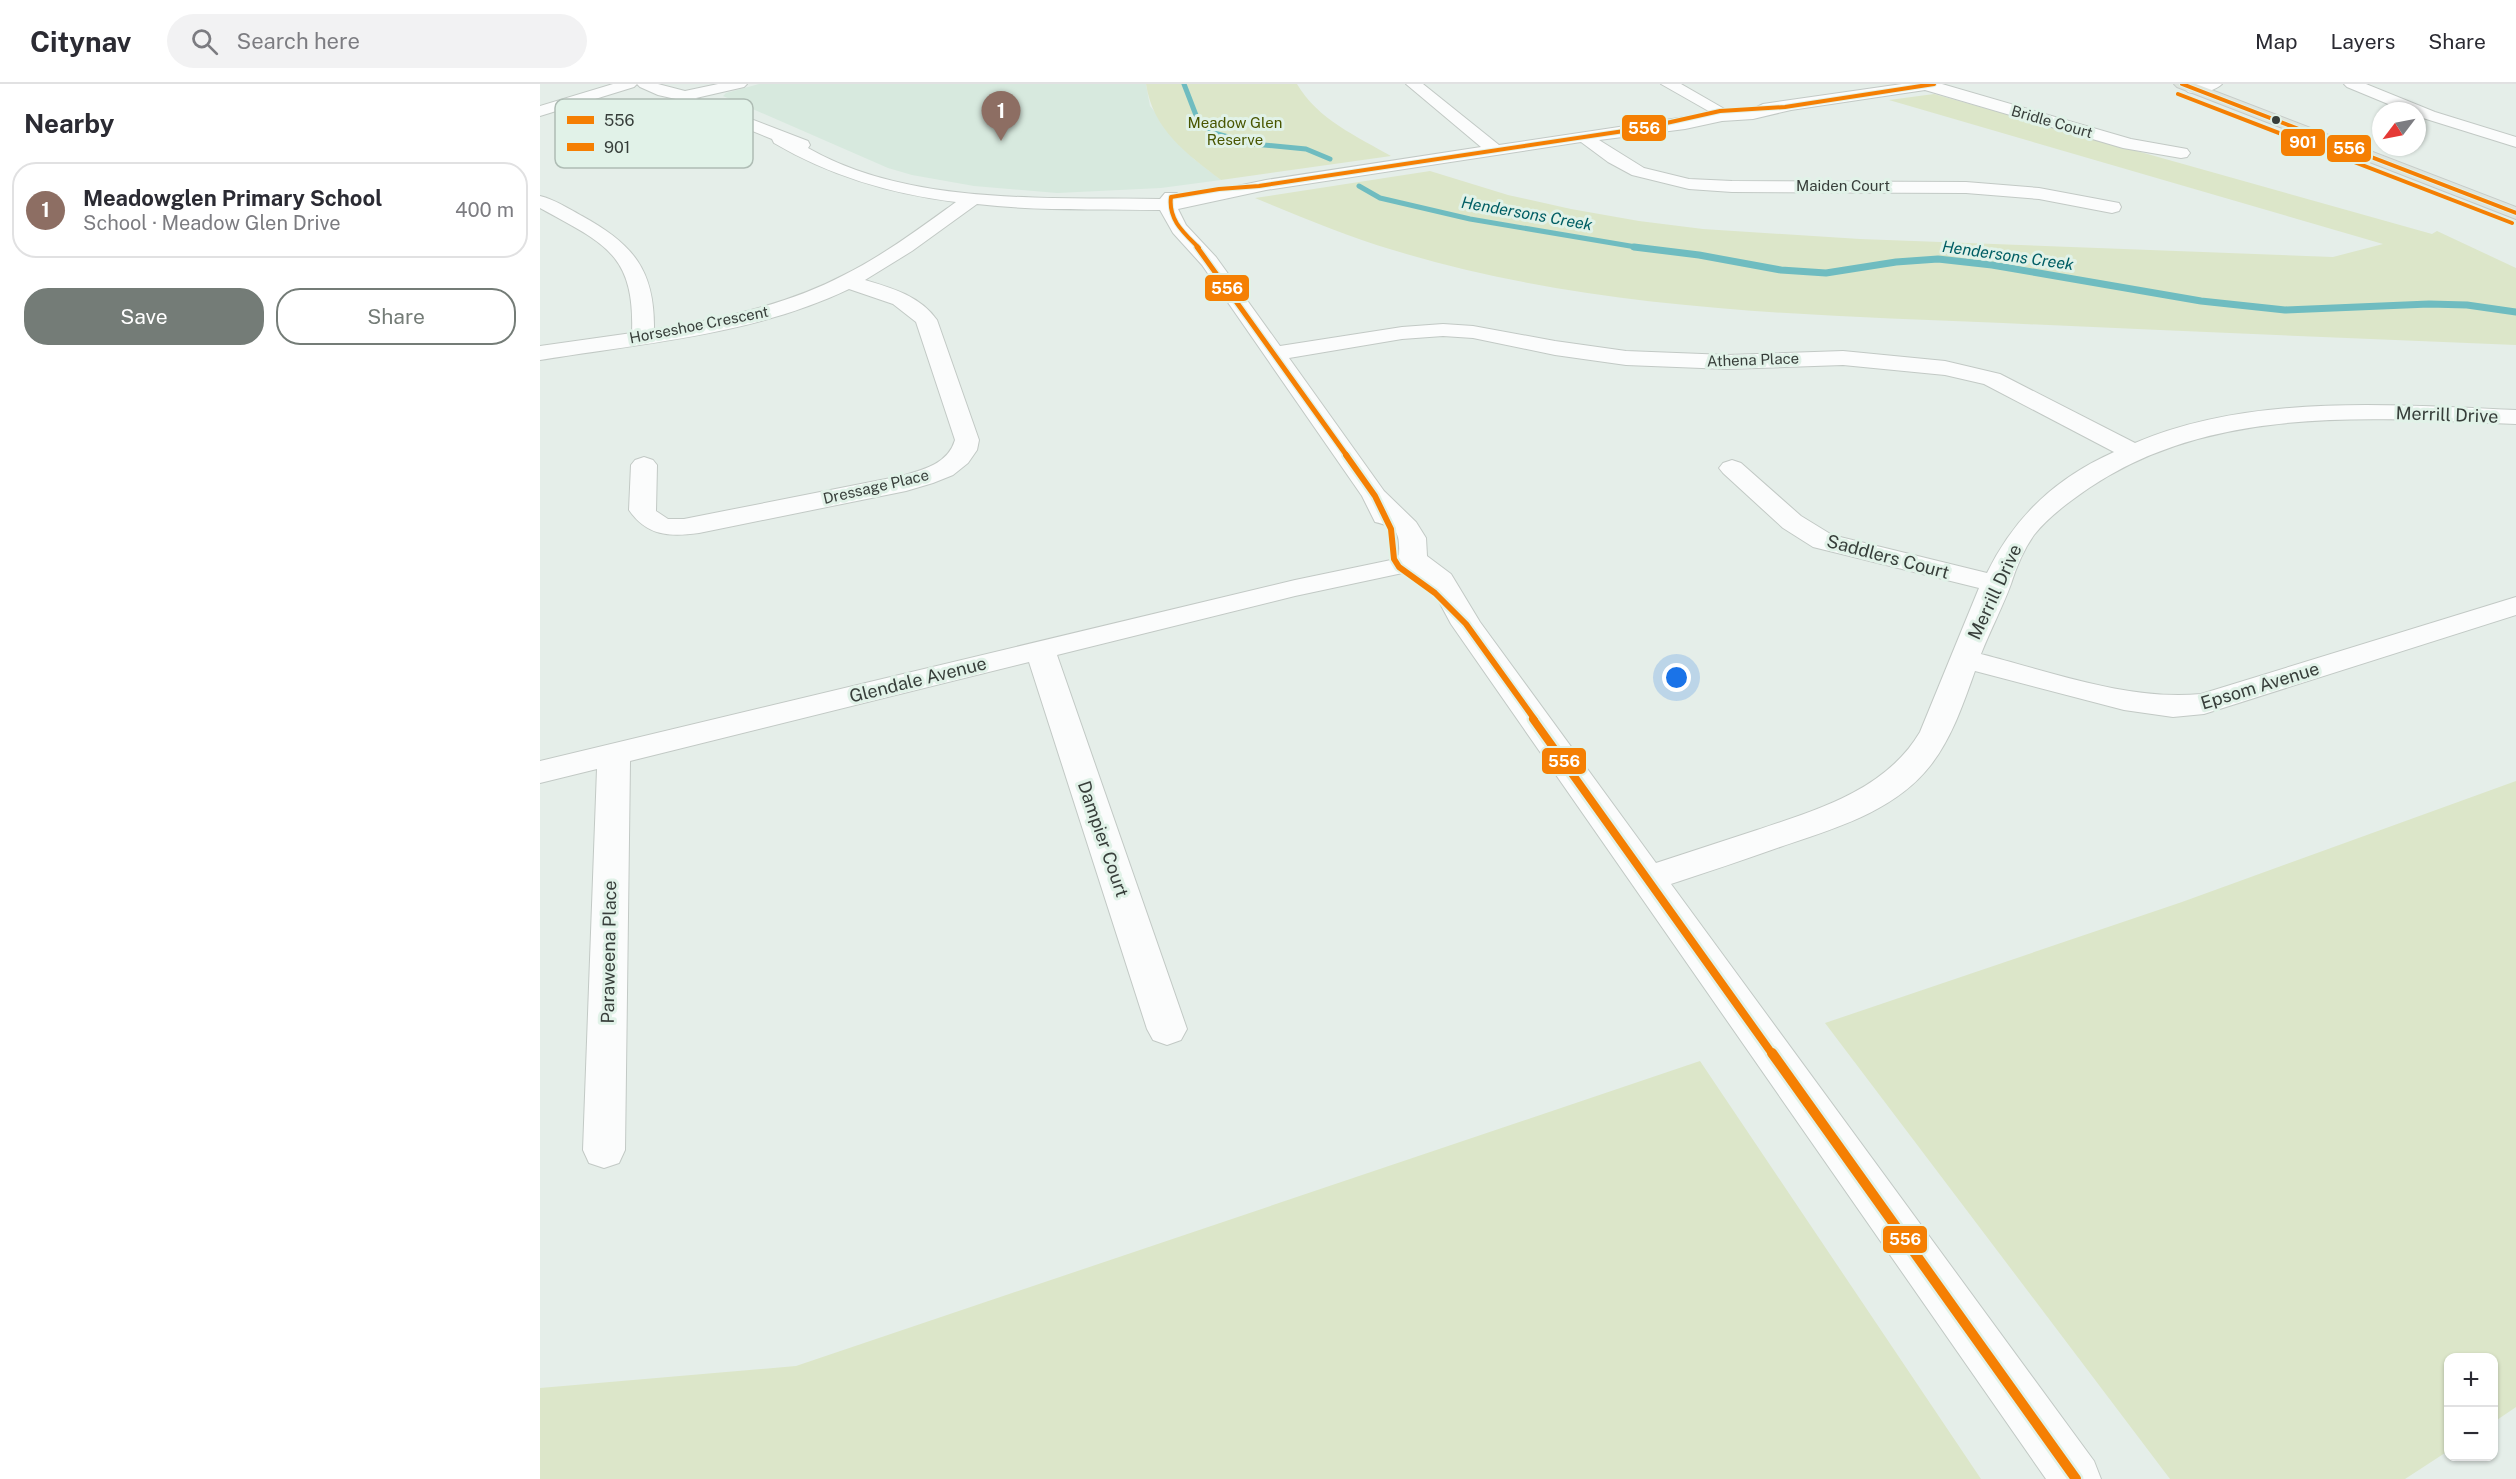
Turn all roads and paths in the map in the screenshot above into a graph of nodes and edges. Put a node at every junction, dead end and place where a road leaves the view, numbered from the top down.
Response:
1 (629, 84) edge
2 (645, 84) edge
3 (659, 84) edge
4 (728, 84) edge
5 (739, 84) edge
6 (1414, 84) edge
7 (1670, 84) edge
8 (2352, 84) edge
9 (1930, 85) edge
10 (2199, 85) edge
11 (695, 93) junction
12 (580, 99) edge
13 (693, 99) edge
14 (555, 106) edge
15 (540, 111) edge
16 (1718, 113) junction
17 (753, 126) edge
18 (1585, 137) junction
19 (2516, 142) edge
20 (1495, 150) junction
21 (2181, 153) dead end
22 (973, 198) junction
23 (540, 201) edge
24 (1174, 202) junction
25 (2112, 207) dead end
26 (2516, 213) edge
27 (848, 282) junction
28 (643, 336) junction
29 (540, 353) edge
30 (1277, 357) junction
31 (2516, 417) edge
32 (2133, 452) junction
33 (644, 465) dead end
34 (1732, 468) dead end
35 (1402, 562) junction
36 (1997, 584) junction
37 (2516, 606) edge
38 (1040, 650) junction
39 (1965, 660) junction
40 (614, 754) junction
41 (540, 772) edge
42 (1648, 879) junction
43 (1167, 1029) dead end
44 (604, 1150) dead end
45 (2076, 1479) edge

1 - 12 street
2 - 11 street
3 - 11 street
4 - 11 street
5 - 11 street
6 - 20 street
7 - 16 street
8 - 19 street
9 - 16 street
9 - 21 street, Bridle Court
10 - 26 main road
11 - 13 street
14 - 15 street
16 - 18 street
17 - 22 street
18 - 20 street
18 - 25 street, Maiden Court
20 - 24 street
22 - 24 street
22 - 27 street, Horseshoe Crescent
23 - 28 street
24 - 30 street
27 - 28 street, Horseshoe Crescent
27 - 33 street, Dressage Place
28 - 29 street, Horseshoe Crescent
30 - 32 street, Athena Place
30 - 35 street
31 - 32 street, Merrill Drive
32 - 36 street, Merrill Drive
34 - 36 street, Saddlers Court
35 - 38 street, Glendale Avenue
35 - 42 street
36 - 39 street, Merrill Drive
37 - 39 street, Epsom Avenue
38 - 40 street, Glendale Avenue
38 - 43 street, Dampier Court
39 - 42 street, Merrill Drive
40 - 41 street, Glendale Avenue
40 - 44 street, Paraweena Place
42 - 45 street

